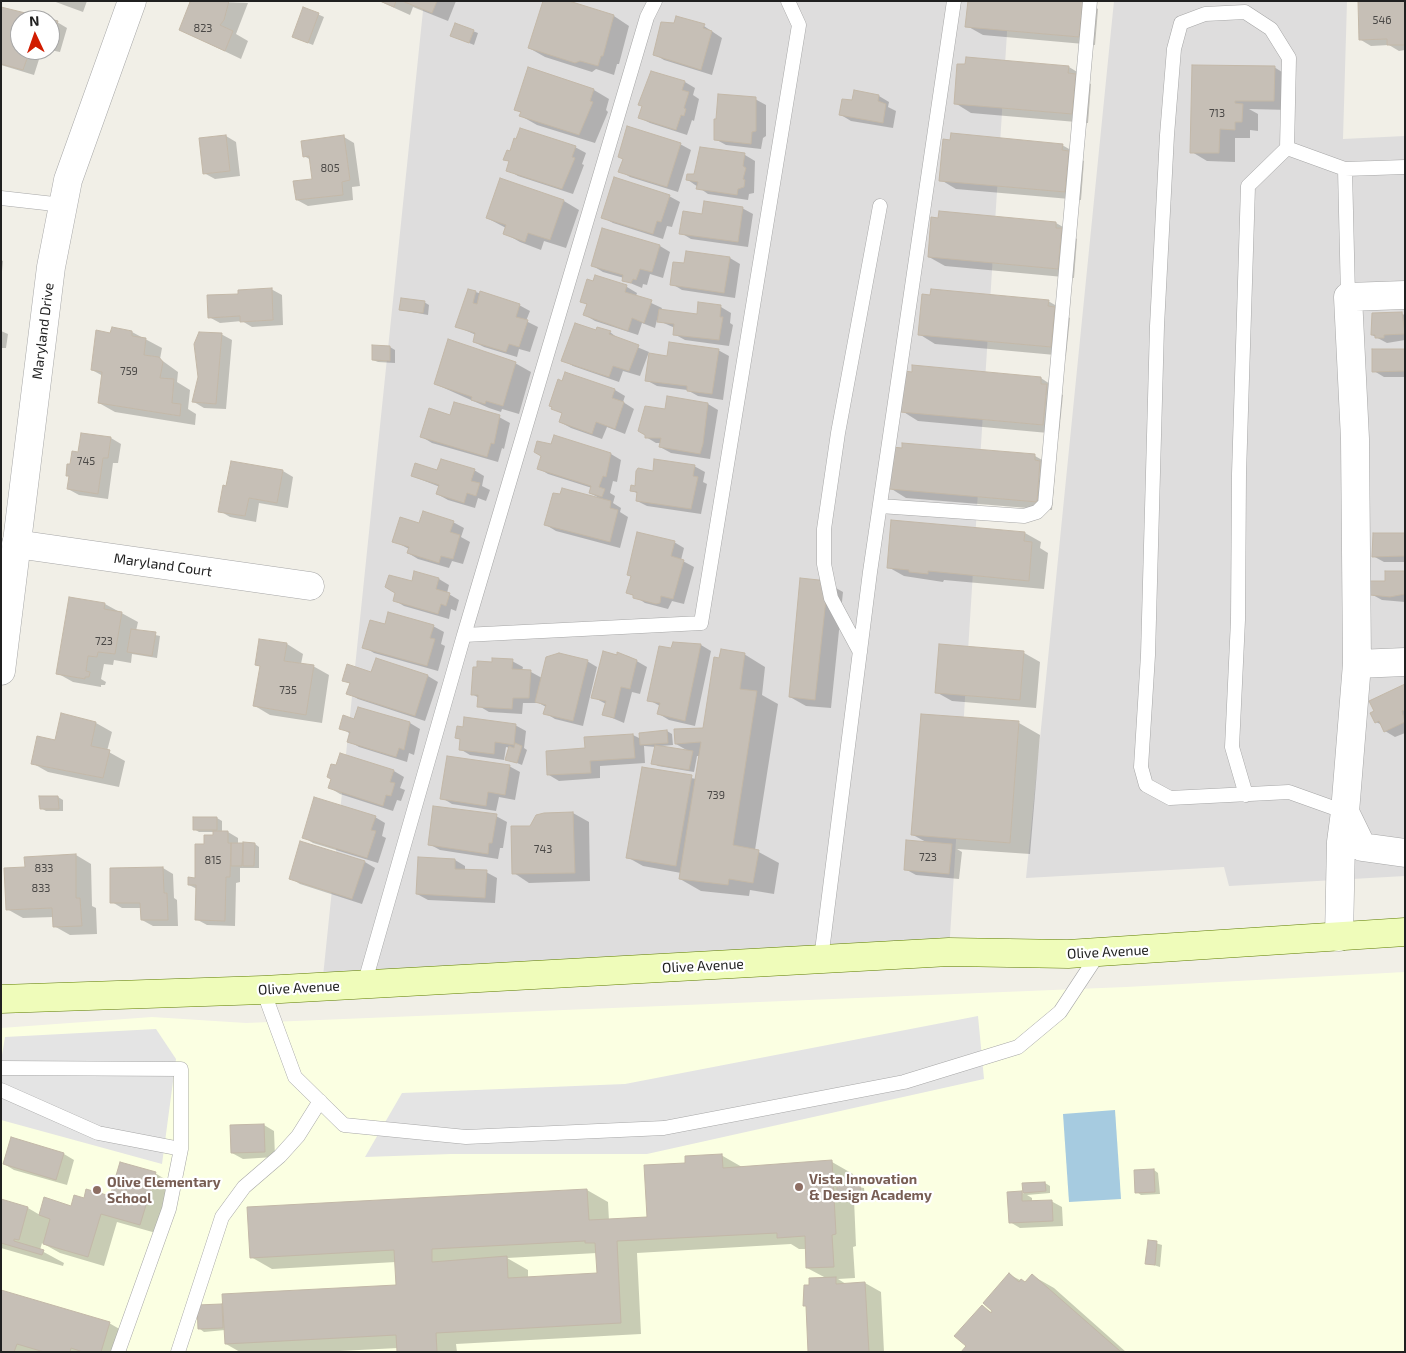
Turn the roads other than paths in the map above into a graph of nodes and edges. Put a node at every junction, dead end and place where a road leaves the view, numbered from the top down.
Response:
1 (132, 1) edge
2 (655, 1) edge
3 (788, 1) edge
4 (954, 1) edge
5 (1090, 1) edge
6 (1287, 148) junction
7 (1405, 167) edge
8 (1345, 169) junction
9 (1, 198) edge
10 (63, 205) junction
11 (880, 206) dead end
12 (1405, 295) edge
13 (1348, 297) junction
14 (880, 506) junction
15 (16, 544) junction
16 (310, 586) dead end
17 (464, 635) junction
18 (860, 652) junction
19 (1405, 662) edge
20 (1356, 664) junction
21 (1, 671) edge
22 (1246, 794) junction
23 (1345, 812) junction
24 (1405, 853) edge
25 (1405, 932) edge
26 (1339, 937) junction
27 (1098, 953) junction
28 (821, 959) junction
29 (364, 985) junction
30 (263, 990) junction
31 (1, 1000) edge
32 (1, 1068) edge
33 (1, 1090) edge
34 (320, 1101) junction
35 (181, 1150) junction
36 (118, 1352) edge
37 (178, 1352) edge

1 - 10 street, Maryland Drive
2 - 17 lane
3 - 17 lane
4 - 14 lane
5 - 14 lane
6 - 8 lane
6 - 22 lane
6 - 22 lane
7 - 8 lane
8 - 13 lane
9 - 10 lane
10 - 15 street, Maryland Drive
11 - 18 lane
12 - 13 street
13 - 20 street
14 - 18 lane
15 - 16 street, Maryland Court
15 - 21 street, Maryland Drive
17 - 29 lane
18 - 28 lane
19 - 20 street
20 - 23 street
22 - 23 lane
23 - 24 street
23 - 26 street
25 - 26 main road, Olive Avenue
26 - 27 main road, Olive Avenue
27 - 28 main road, Olive Avenue
27 - 34 lane
28 - 29 main road, Olive Avenue
29 - 30 main road, Olive Avenue
30 - 31 main road, Olive Avenue
30 - 34 lane
32 - 35 lane
33 - 35 lane
34 - 37 lane
35 - 36 lane

